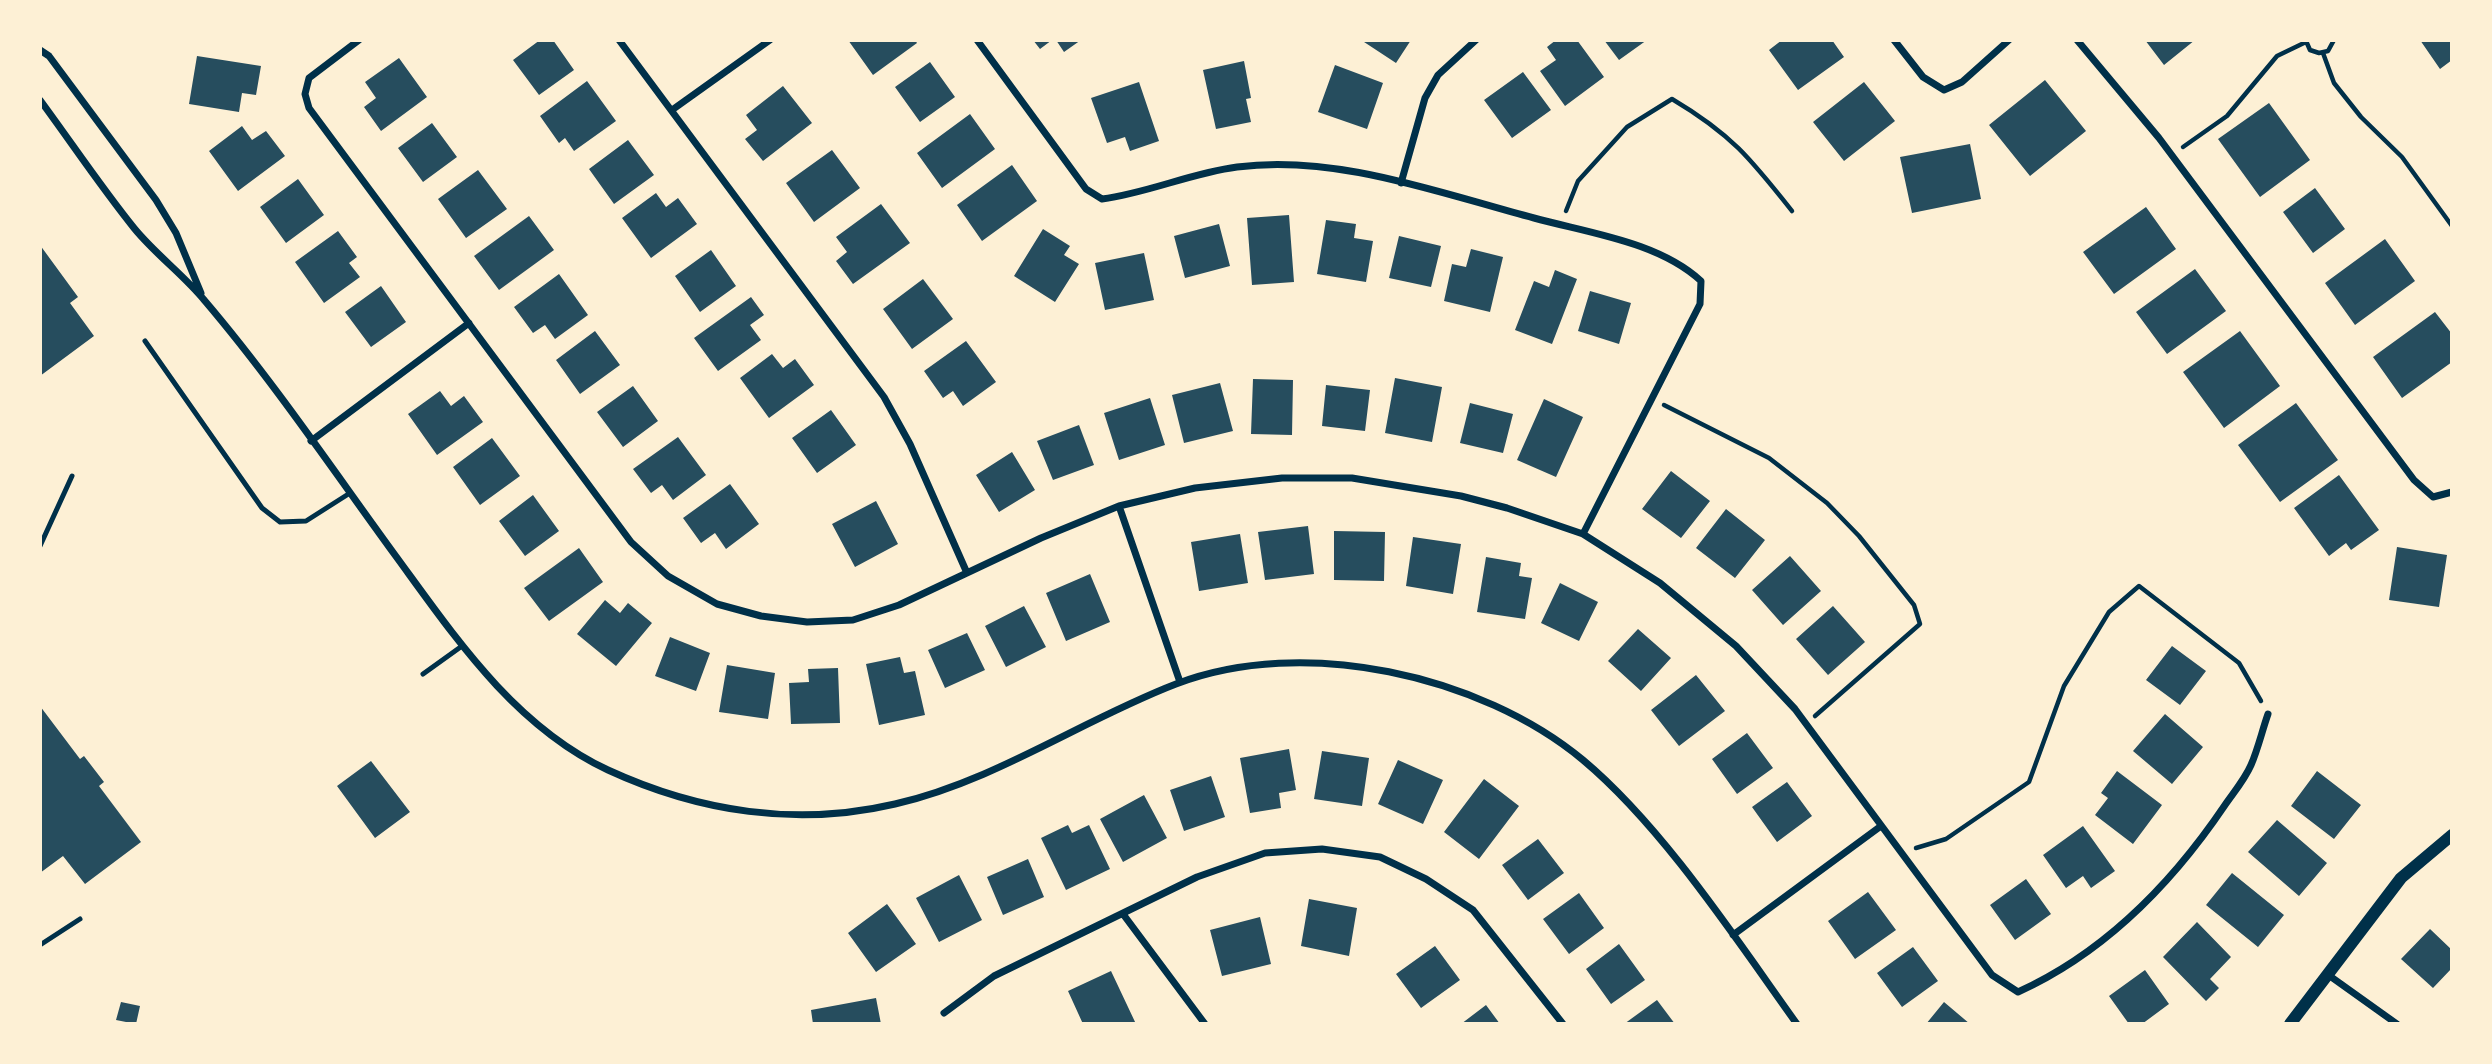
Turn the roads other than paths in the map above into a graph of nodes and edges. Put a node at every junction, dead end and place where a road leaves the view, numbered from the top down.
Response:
1 (359, 40) edge
2 (619, 40) edge
3 (769, 40) edge
4 (977, 40) edge
5 (1476, 40) edge
6 (1894, 40) edge
7 (2009, 40) edge
8 (2077, 40) edge
9 (40, 50) edge
10 (40, 100) edge
11 (672, 110) junction
12 (1401, 183) junction
13 (202, 297) junction
14 (469, 323) junction
15 (145, 341) dead end
16 (311, 441) junction
17 (72, 476) dead end
18 (2452, 492) edge
19 (350, 493) junction
20 (1119, 506) junction
21 (1583, 534) junction
22 (40, 547) edge
23 (967, 573) junction
24 (462, 646) junction
25 (423, 674) dead end
26 (1180, 682) junction
27 (2268, 714) road end
28 (1881, 826) junction
29 (2452, 835) edge
30 (1123, 914) junction
31 (80, 919) dead end
32 (1733, 935) junction
33 (40, 945) edge
34 (2327, 974) junction
35 (944, 1013) dead end
36 (1205, 1024) edge
37 (1563, 1024) edge
38 (1797, 1024) edge
39 (2290, 1024) edge
40 (2397, 1024) edge

1 - 14 street
2 - 11 street
3 - 11 street
4 - 12 street
5 - 12 street
6 - 7 street
8 - 18 street
9 - 13 street
10 - 13 street
11 - 23 street
12 - 21 street
13 - 16 street
14 - 16 street
14 - 23 street
15 - 19 lane
16 - 19 street
17 - 22 lane
19 - 24 street
20 - 21 street
20 - 23 street
20 - 26 street
21 - 28 street
24 - 25 lane
24 - 26 street
26 - 32 street
27 - 28 street
28 - 32 street
29 - 34 street
30 - 35 street
30 - 36 street
30 - 37 street
31 - 33 lane
32 - 38 street
34 - 39 street
34 - 40 street

